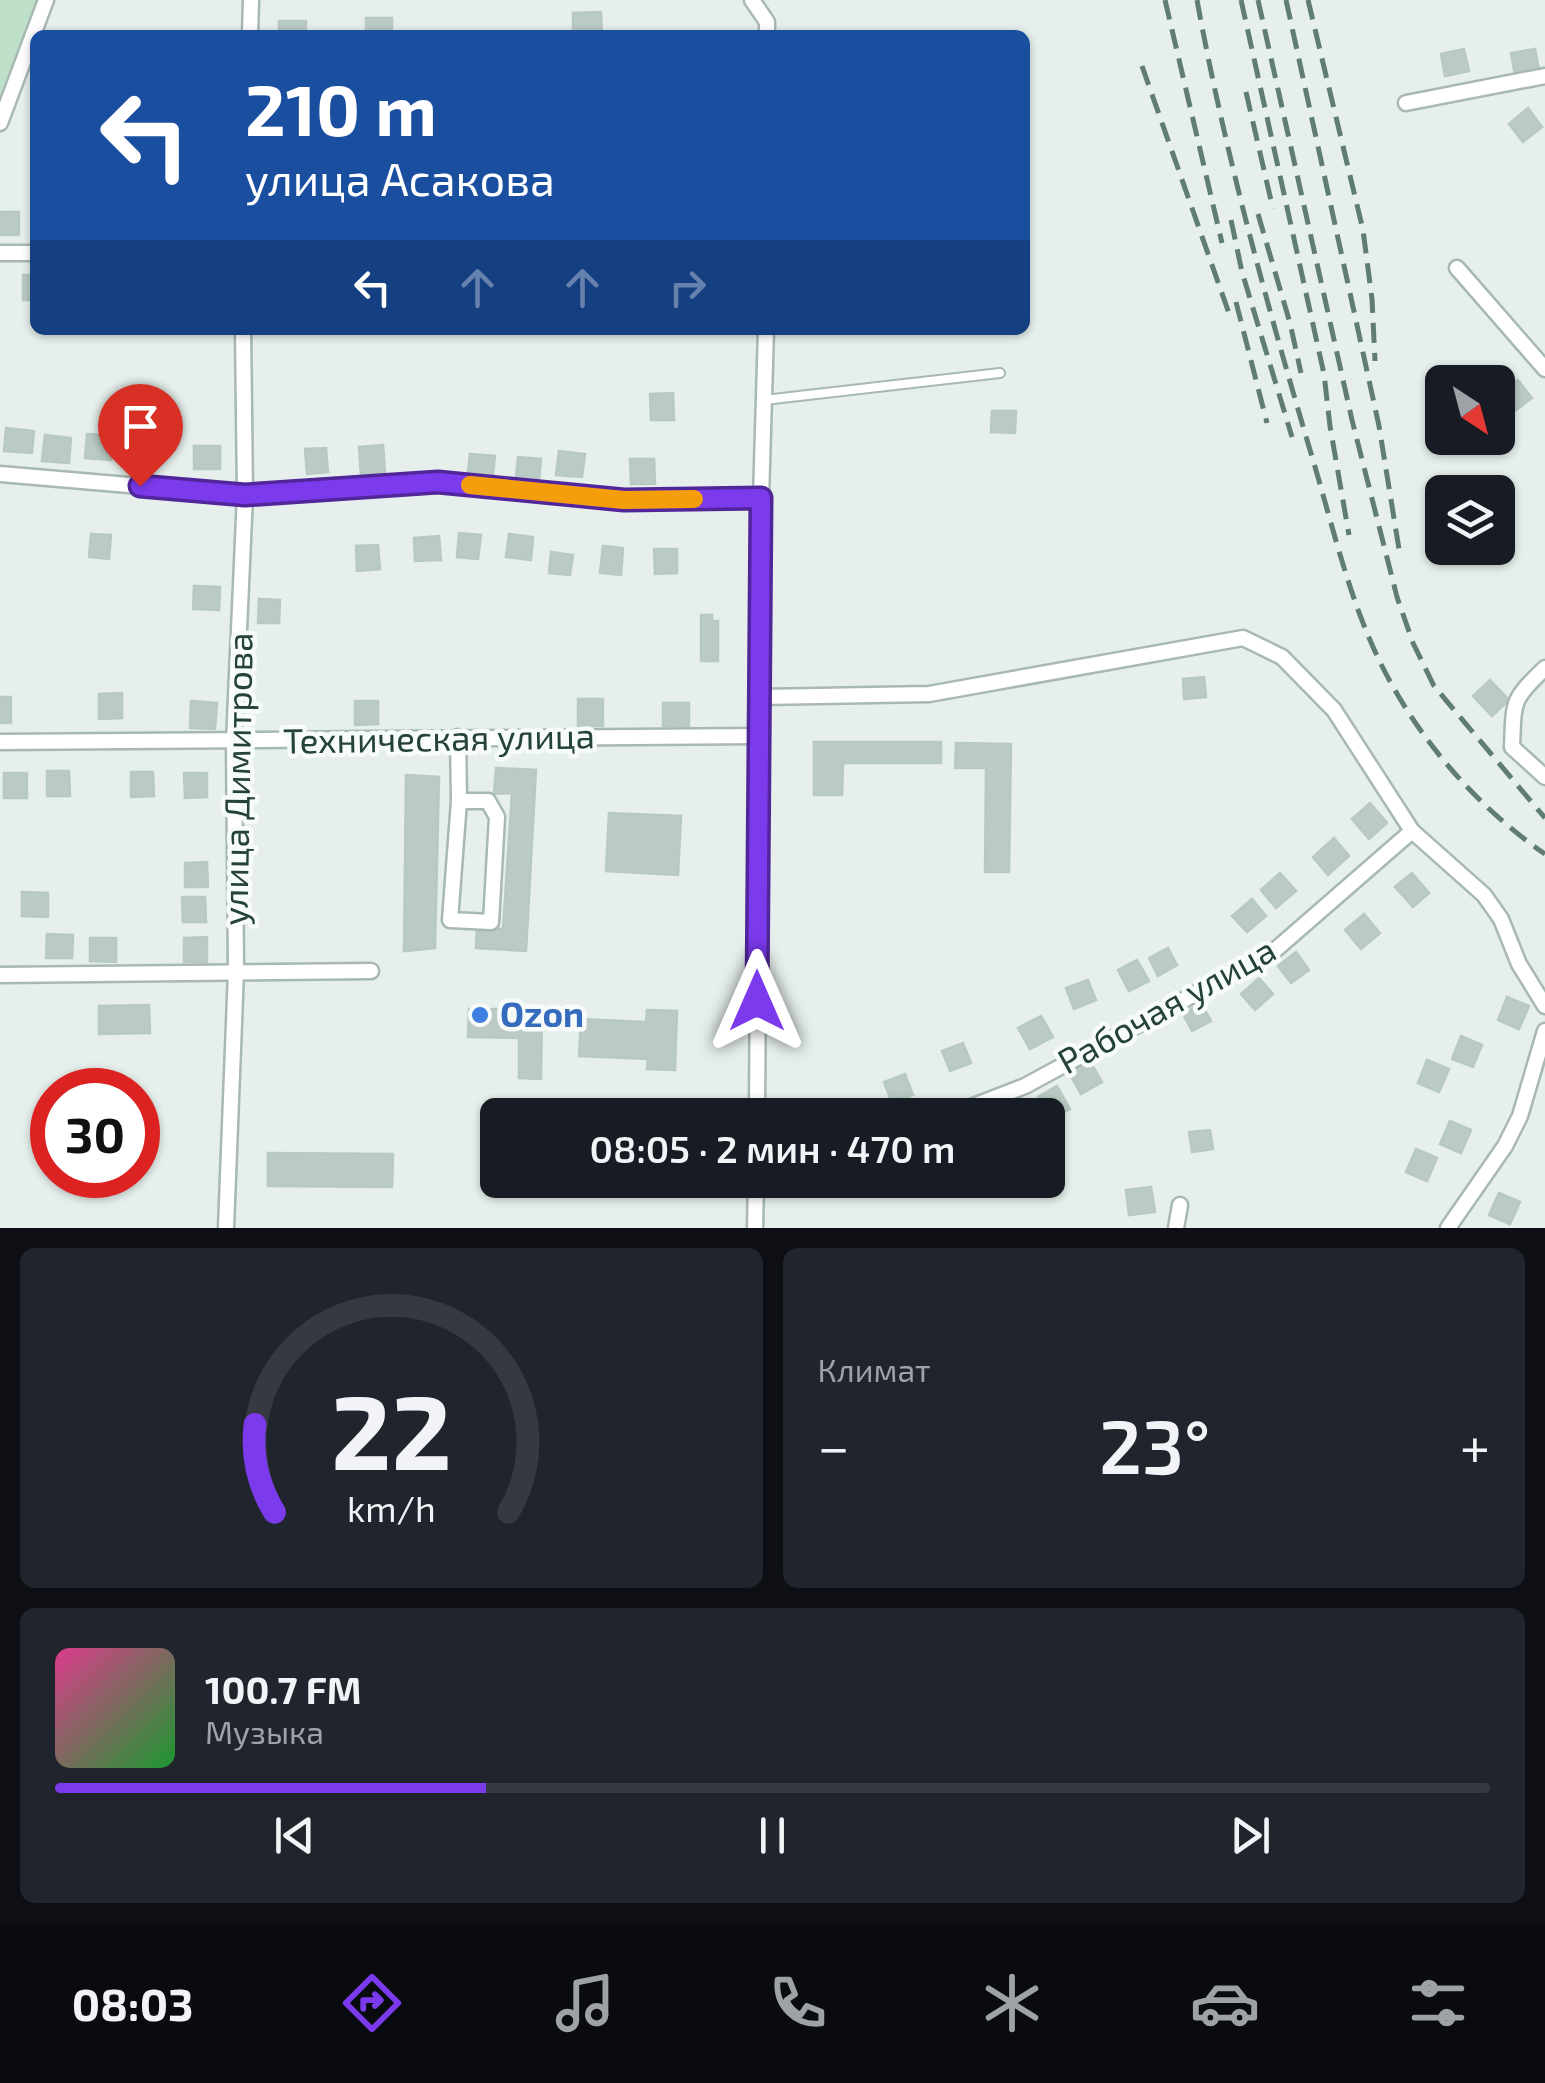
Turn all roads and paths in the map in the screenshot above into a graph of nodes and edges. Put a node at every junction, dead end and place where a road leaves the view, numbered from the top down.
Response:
1 (46, 0) edge
2 (251, 0) edge
3 (752, 0) edge
4 (767, 29) edge
5 (35, 30) edge
6 (250, 30) edge
7 (30, 43) edge
8 (1545, 76) edge
9 (1406, 103) dead end
10 (0, 123) edge
11 (0, 253) edge
12 (30, 254) edge
13 (1457, 268) dead end
14 (244, 335) edge
15 (766, 335) edge
16 (1545, 369) edge
17 (1000, 373) dead end
18 (764, 400) junction
19 (0, 474) edge
20 (245, 495) junction
21 (761, 498) junction
22 (1545, 668) edge
23 (759, 697) junction
24 (759, 736) junction
25 (458, 737) junction
26 (0, 742) edge
27 (234, 742) junction
28 (1545, 778) edge
29 (459, 801) junction
30 (1412, 831) junction
31 (236, 971) junction
32 (371, 971) dead end
33 (0, 975) edge
34 (1545, 1006) edge
35 (1545, 1031) edge
36 (757, 1098) edge
37 (994, 1098) edge
38 (756, 1198) edge
39 (1180, 1205) dead end
40 (226, 1228) edge
41 (755, 1228) edge
42 (1176, 1228) edge
43 (1448, 1228) edge

1 - 5 street
2 - 6 street
3 - 4 street
7 - 10 street
8 - 9 street
11 - 12 street
13 - 16 street
14 - 20 street, улица Димитрова
15 - 18 street
17 - 18 lane
18 - 21 street
19 - 20 street
20 - 21 street
20 - 27 street, улица Димитрова
21 - 23 street
22 - 28 street
23 - 24 street
23 - 30 street
24 - 25 street, Техническая улица
24 - 36 street
25 - 27 street, Техническая улица
25 - 29 street
26 - 27 street, Техническая улица
27 - 31 street, улица Димитрова
29 - 29 street
30 - 34 street
30 - 37 street, Рабочая улица
31 - 32 street
31 - 33 street
31 - 40 street, улица Димитрова
35 - 43 street
38 - 41 street
39 - 42 street

